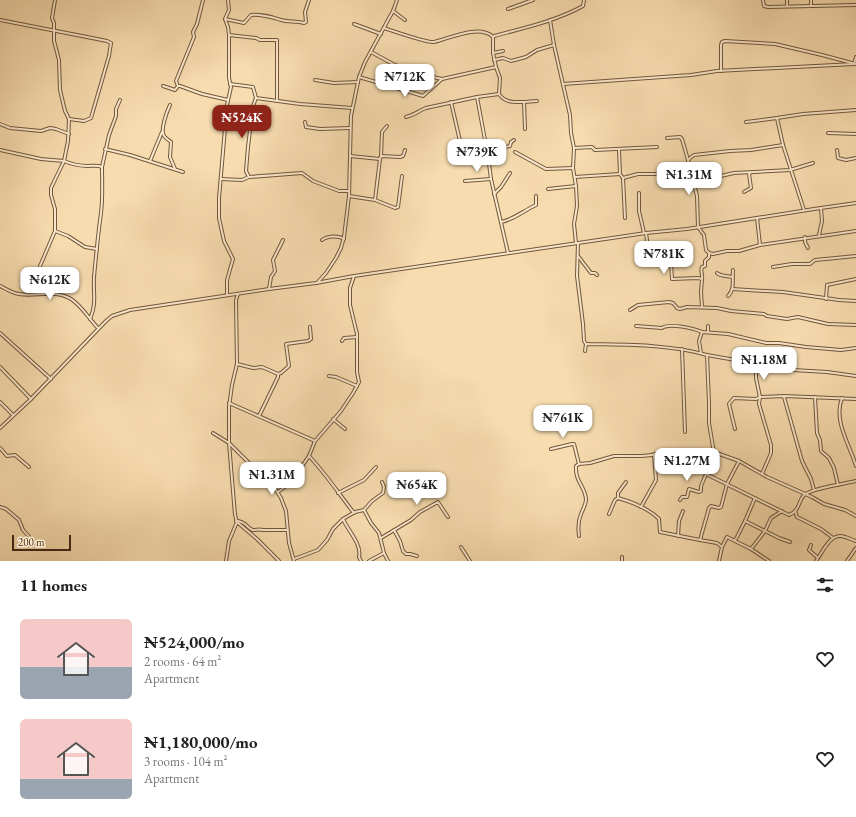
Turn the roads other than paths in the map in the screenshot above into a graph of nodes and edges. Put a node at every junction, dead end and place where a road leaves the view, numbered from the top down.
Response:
1 (55, 0) edge
2 (202, 0) edge
3 (228, 0) edge
4 (309, 0) edge
5 (396, 0) edge
6 (533, 0) edge
7 (584, 0) edge
8 (762, 0) edge
9 (787, 0) edge
10 (811, 0) edge
11 (856, 5) edge
12 (787, 6) junction
13 (811, 6) junction
14 (508, 9) dead end
15 (393, 11) junction
16 (225, 19) junction
17 (0, 20) edge
18 (405, 20) dead end
19 (550, 20) junction
20 (354, 24) dead end
21 (384, 28) junction
22 (54, 31) junction
23 (381, 34) junction
24 (229, 35) junction
25 (493, 36) junction
26 (554, 45) junction
27 (503, 51) dead end
28 (371, 52) junction
29 (493, 53) junction
30 (856, 57) edge
31 (494, 60) junction
32 (855, 64) edge
33 (496, 67) junction
34 (721, 71) junction
35 (359, 77) junction
36 (442, 79) junction
37 (315, 80) dead end
38 (358, 82) junction
39 (230, 84) junction
40 (563, 84) junction
41 (163, 86) dead end
42 (178, 86) junction
43 (499, 94) junction
44 (477, 97) junction
45 (256, 98) junction
46 (120, 100) dead end
47 (228, 100) junction
48 (277, 101) junction
49 (537, 101) dead end
50 (451, 102) junction
51 (524, 102) junction
52 (170, 104) dead end
53 (352, 108) junction
54 (856, 110) edge
55 (406, 117) dead end
56 (777, 118) junction
57 (69, 120) junction
58 (305, 122) dead end
59 (746, 122) dead end
60 (0, 124) edge
61 (387, 126) dead end
62 (350, 128) junction
63 (526, 129) dead end
64 (162, 131) junction
65 (828, 132) dead end
66 (69, 134) junction
67 (856, 134) edge
68 (667, 138) dead end
69 (514, 140) dead end
70 (783, 145) junction
71 (657, 147) dead end
72 (574, 148) junction
73 (105, 149) junction
74 (0, 150) edge
75 (405, 150) dead end
76 (619, 150) junction
77 (837, 150) dead end
78 (515, 152) dead end
79 (350, 156) junction
80 (488, 156) junction
81 (380, 157) junction
82 (856, 158) edge
83 (64, 161) junction
84 (688, 161) junction
85 (150, 162) junction
86 (813, 163) dead end
87 (102, 167) junction
88 (573, 168) junction
89 (175, 169) junction
90 (790, 170) junction
91 (183, 172) dead end
92 (751, 172) junction
93 (510, 173) dead end
94 (620, 174) junction
95 (656, 174) dead end
96 (402, 176) dead end
97 (250, 177) junction
98 (576, 177) junction
99 (491, 178) junction
100 (623, 178) junction
101 (221, 179) junction
102 (465, 180) dead end
103 (694, 182) junction
104 (576, 186) junction
105 (548, 190) dead end
106 (349, 192) junction
107 (744, 192) dead end
108 (639, 193) dead end
109 (494, 194) junction
110 (349, 196) junction
111 (536, 196) dead end
112 (375, 200) junction
113 (856, 203) edge
114 (821, 208) junction
115 (804, 210) junction
116 (625, 218) dead end
117 (756, 218) junction
118 (501, 222) junction
119 (698, 228) junction
120 (55, 231) junction
121 (856, 231) edge
122 (645, 233) junction
123 (819, 236) junction
124 (805, 237) junction
125 (344, 239) junction
126 (283, 240) dead end
127 (322, 240) dead end
128 (577, 243) junction
129 (760, 245) junction
130 (808, 248) dead end
131 (97, 249) junction
132 (508, 253) junction
133 (709, 254) junction
134 (578, 256) junction
135 (856, 256) edge
136 (772, 267) dead end
137 (733, 270) dead end
138 (717, 273) dead end
139 (597, 275) dead end
140 (354, 276) junction
141 (732, 277) junction
142 (702, 279) junction
143 (856, 279) edge
144 (316, 284) junction
145 (0, 286) edge
146 (269, 289) junction
147 (732, 289) junction
148 (39, 293) junction
149 (233, 294) junction
150 (238, 294) junction
151 (227, 295) junction
152 (728, 296) dead end
153 (826, 298) junction
154 (236, 300) junction
155 (856, 301) edge
156 (702, 307) junction
157 (630, 310) dead end
158 (90, 319) junction
159 (856, 325) edge
160 (636, 326) dead end
161 (708, 326) dead end
162 (310, 327) dead end
163 (98, 328) junction
164 (0, 332) edge
165 (702, 332) junction
166 (708, 332) junction
167 (357, 338) junction
168 (342, 341) dead end
169 (586, 344) junction
170 (856, 348) edge
171 (682, 350) junction
172 (585, 351) dead end
173 (701, 353) junction
174 (707, 355) junction
175 (237, 364) junction
176 (756, 366) junction
177 (0, 367) edge
178 (278, 374) junction
179 (329, 376) dead end
180 (856, 376) edge
181 (51, 379) junction
182 (357, 386) junction
183 (784, 396) junction
184 (760, 397) junction
185 (815, 397) junction
186 (842, 398) junction
187 (31, 399) junction
188 (856, 399) edge
189 (0, 402) edge
190 (229, 403) junction
191 (13, 415) junction
192 (259, 416) junction
193 (333, 419) junction
194 (0, 428) edge
195 (345, 429) dead end
196 (735, 429) dead end
197 (685, 432) dead end
198 (213, 433) dead end
199 (315, 441) junction
200 (229, 443) junction
201 (0, 448) edge
202 (551, 449) dead end
203 (704, 450) junction
204 (714, 453) junction
205 (654, 454) junction
206 (309, 456) junction
207 (739, 461) junction
208 (579, 464) junction
209 (856, 466) edge
210 (29, 467) dead end
211 (376, 467) dead end
212 (706, 474) junction
213 (762, 474) junction
214 (856, 481) edge
215 (382, 482) dead end
216 (626, 482) dead end
217 (727, 484) junction
218 (838, 485) junction
219 (814, 490) junction
220 (278, 492) junction
221 (338, 493) junction
222 (805, 495) junction
223 (618, 498) junction
224 (755, 498) junction
225 (680, 500) dead end
226 (0, 507) edge
227 (641, 507) junction
228 (364, 510) junction
229 (683, 511) dead end
230 (782, 511) junction
231 (795, 511) junction
232 (354, 513) junction
233 (608, 514) dead end
234 (856, 516) edge
235 (448, 517) dead end
236 (343, 519) junction
237 (745, 521) junction
238 (237, 522) junction
239 (288, 530) junction
240 (394, 530) junction
241 (765, 531) junction
242 (579, 536) dead end
243 (678, 536) junction
244 (381, 538) junction
245 (833, 538) junction
246 (700, 540) junction
247 (734, 540) junction
248 (856, 541) edge
249 (790, 542) dead end
250 (35, 543) dead end
251 (811, 545) dead end
252 (461, 547) dead end
253 (722, 547) junction
254 (856, 548) edge
255 (751, 549) junction
256 (384, 553) junction
257 (417, 556) dead end
258 (622, 556) dead end
259 (818, 558) junction
260 (294, 560) edge
261 (719, 560) edge
262 (226, 561) edge
263 (279, 561) edge
264 (361, 561) edge
265 (369, 561) edge
266 (388, 561) edge
267 (470, 561) edge
268 (622, 561) edge
269 (723, 561) edge
270 (768, 561) edge
271 (816, 561) edge
272 (847, 561) edge

1 - 22 street
2 - 42 street
3 - 16 street
4 - 16 street
5 - 15 street
6 - 14 street
7 - 19 street
8 - 12 street
9 - 12 street
10 - 13 street
11 - 13 street
12 - 13 street
15 - 18 street
15 - 21 street
16 - 24 street
17 - 22 street
19 - 25 street
19 - 26 street
20 - 23 street
21 - 23 street
21 - 25 street
22 - 57 street
22 - 57 street
23 - 28 street
24 - 39 street
24 - 48 street
25 - 29 street
26 - 31 street
26 - 40 street
27 - 29 street
28 - 35 street
28 - 36 street
29 - 31 street
30 - 32 street
31 - 33 street
32 - 34 street
32 - 34 street
33 - 36 street
33 - 43 street
34 - 40 street
35 - 36 street
35 - 38 street
37 - 38 street
38 - 53 street
39 - 45 street
39 - 47 street
40 - 72 street
41 - 42 street
42 - 47 street
43 - 44 street
43 - 51 street
44 - 50 street
44 - 80 street
45 - 48 street
45 - 97 street
46 - 73 street
47 - 101 street
48 - 53 street
49 - 51 street
50 - 55 street
50 - 80 street
51 - 63 street
52 - 64 street
53 - 62 street
54 - 56 street
56 - 59 street
56 - 70 street
57 - 66 street
58 - 62 street
60 - 66 street
61 - 81 street
62 - 79 street
64 - 85 street
64 - 89 street
65 - 67 street
66 - 83 street
68 - 84 street
69 - 80 street
70 - 84 street
70 - 90 street
71 - 76 street
72 - 76 street
72 - 88 street
73 - 85 street
73 - 87 street
74 - 83 street
75 - 81 street
76 - 94 street
77 - 82 street
78 - 88 street
79 - 81 street
79 - 106 street
80 - 99 street
81 - 112 street
83 - 87 street
83 - 120 street
84 - 103 street
85 - 89 street
86 - 90 street
87 - 131 street
88 - 98 street
89 - 91 street
90 - 92 street
90 - 115 street
92 - 103 street
92 - 107 street
93 - 109 street
94 - 98 street
94 - 100 street
95 - 100 street
96 - 112 street
97 - 101 street
97 - 106 street
98 - 104 street
99 - 102 street
99 - 109 street
100 - 116 street
101 - 151 street
103 - 119 street
104 - 105 street
104 - 128 street
106 - 110 street
108 - 122 street
109 - 118 street
110 - 112 street
110 - 125 street
111 - 118 street
113 - 114 street
114 - 115 street
114 - 123 street
115 - 117 street
117 - 119 street
117 - 129 street
118 - 132 street
119 - 122 street
119 - 133 street
120 - 131 street
120 - 148 street
121 - 123 street
122 - 128 street
122 - 142 street
123 - 124 street
124 - 129 street
124 - 130 street
125 - 127 street
125 - 144 street
126 - 146 street
128 - 132 street
128 - 134 street
129 - 133 street
131 - 158 street
132 - 140 street
133 - 142 street
134 - 139 street
134 - 169 street
135 - 136 street
137 - 141 street
138 - 141 street
140 - 144 street
140 - 167 street
141 - 147 street
142 - 156 street
143 - 153 street
144 - 146 street
145 - 148 street
146 - 150 street
147 - 152 street
147 - 153 street
148 - 158 street
149 - 150 street
149 - 151 street
149 - 154 street
150 - 154 street
151 - 163 street
153 - 155 street
154 - 175 street
156 - 157 street
156 - 159 street
158 - 163 street
160 - 165 street
161 - 166 street
162 - 178 street
163 - 181 street
164 - 181 street
165 - 166 street
165 - 173 street
166 - 170 street
167 - 168 street
167 - 182 street
169 - 171 street
169 - 172 street
171 - 173 street
171 - 197 street
173 - 174 street
174 - 176 street
174 - 204 street
175 - 178 street
175 - 190 street
176 - 180 street
176 - 184 street
177 - 187 street
178 - 192 street
179 - 182 street
181 - 187 street
182 - 193 street
183 - 184 street
183 - 185 street
183 - 219 street
184 - 196 street
184 - 213 street
185 - 186 street
185 - 218 street
186 - 188 street
186 - 209 street
187 - 191 street
189 - 191 street
190 - 192 street
190 - 200 street
191 - 194 street
192 - 199 street
193 - 195 street
193 - 199 street
198 - 200 street
199 - 206 street
200 - 220 street
200 - 238 street
201 - 210 street
202 - 208 street
203 - 204 street
203 - 205 street
203 - 212 street
204 - 207 street
205 - 208 street
205 - 227 street
206 - 220 street
206 - 221 street
207 - 213 street
207 - 217 street
208 - 242 street
211 - 221 street
212 - 217 street
212 - 225 street
213 - 222 street
214 - 218 street
215 - 228 street
216 - 223 street
217 - 224 street
217 - 246 street
218 - 219 street
219 - 222 street
220 - 239 street
221 - 232 street
222 - 231 street
222 - 234 street
223 - 227 street
223 - 233 street
224 - 230 street
224 - 237 street
226 - 250 street
227 - 243 street
228 - 232 street
228 - 244 street
229 - 243 street
230 - 231 street
230 - 241 street
231 - 245 street
232 - 236 street
235 - 240 street
236 - 260 street
236 - 264 street
237 - 241 street
237 - 247 street
238 - 239 street
238 - 262 street
238 - 263 street
239 - 260 street
240 - 244 street
240 - 257 street
241 - 249 street
241 - 255 street
243 - 246 street
244 - 256 street
245 - 248 street
245 - 259 street
246 - 253 street
247 - 253 street
247 - 255 street
251 - 259 street
252 - 267 street
253 - 261 street
254 - 272 street
255 - 270 street
256 - 265 street
256 - 266 street
258 - 268 street
259 - 271 street
261 - 269 street

